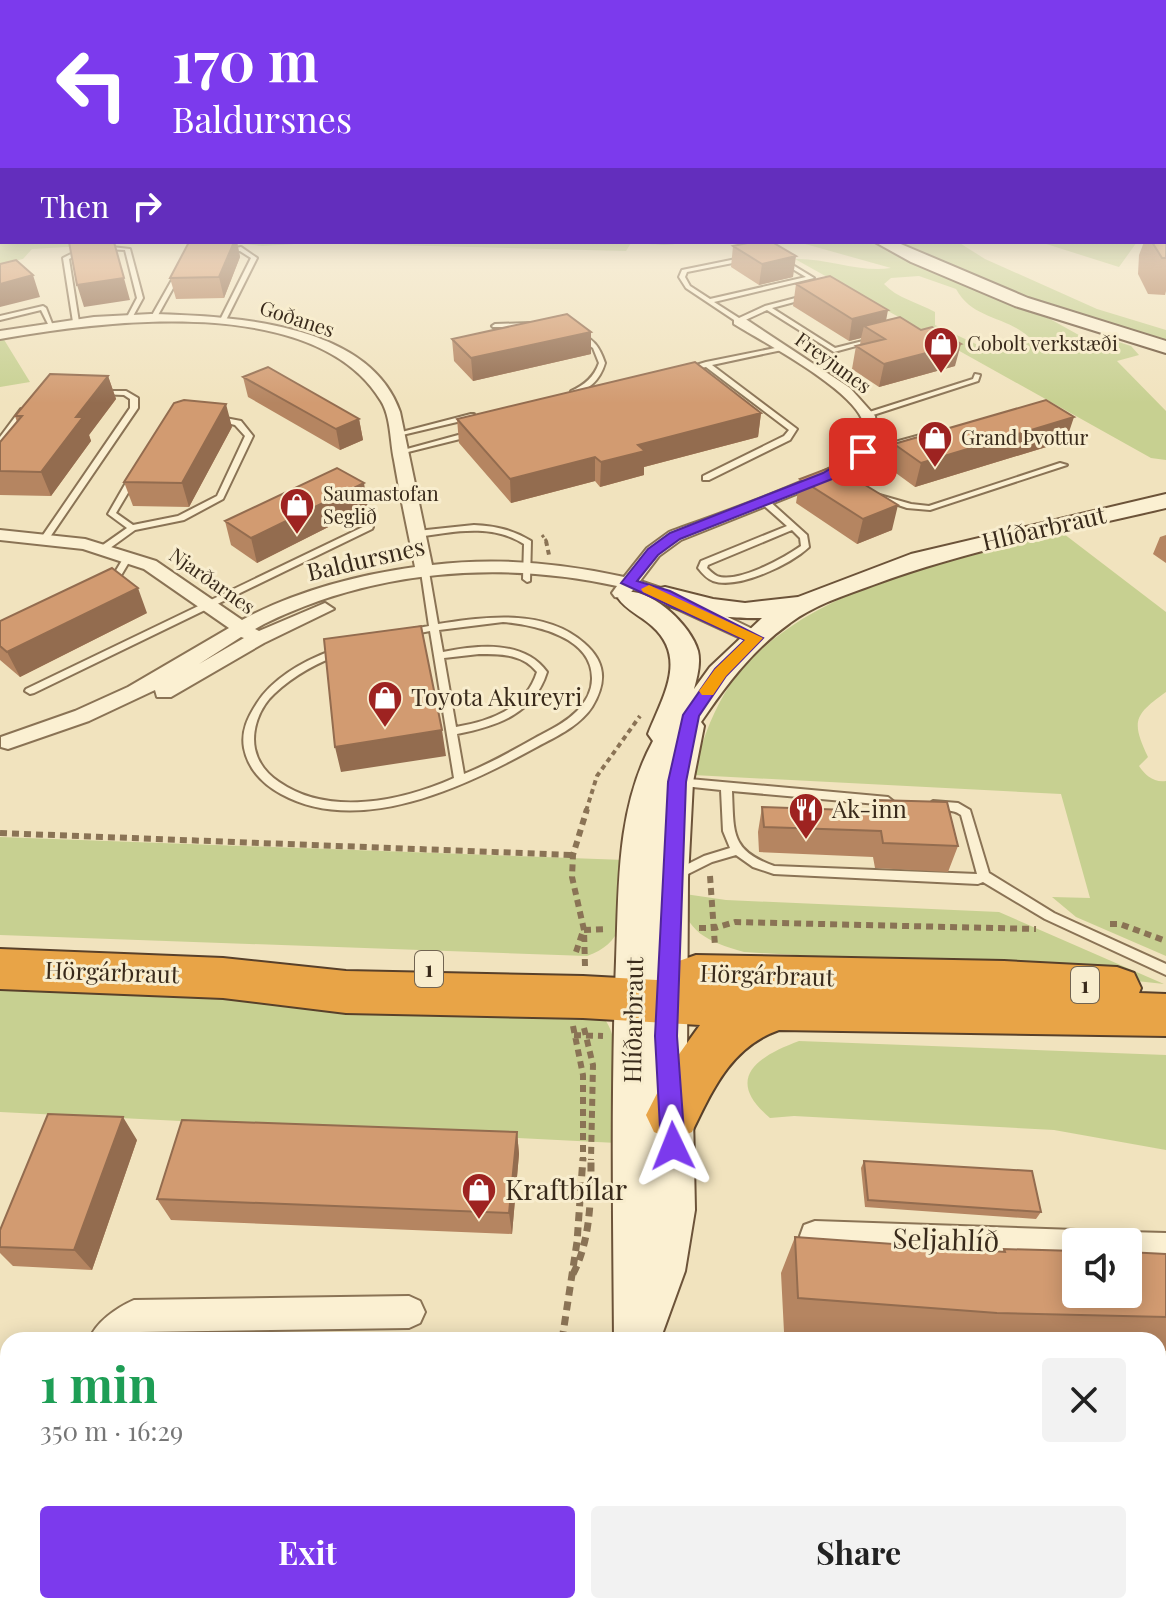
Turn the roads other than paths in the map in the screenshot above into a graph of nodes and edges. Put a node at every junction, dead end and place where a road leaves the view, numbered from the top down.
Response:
1 (77, 252) edge
2 (128, 252) edge
3 (246, 252) edge
4 (905, 252) edge
5 (755, 257) edge
6 (187, 259) edge
7 (780, 260) edge
8 (822, 293) edge
9 (709, 301) junction
10 (767, 307) junction
11 (130, 317) junction
12 (154, 317) junction
13 (0, 318) edge
14 (223, 320) junction
15 (739, 321) junction
16 (76, 322) junction
17 (51, 325) junction
18 (495, 326) edge
19 (544, 326) edge
20 (566, 331) edge
21 (0, 335) edge
22 (878, 339) edge
23 (1166, 347) edge
24 (780, 349) junction
25 (706, 364) junction
26 (676, 371) edge
27 (977, 375) dead end
28 (95, 393) edge
29 (568, 393) edge
30 (32, 402) edge
31 (867, 414) junction
32 (475, 415) edge
33 (204, 417) edge
34 (479, 431) edge
35 (935, 433) edge
36 (398, 434) junction
37 (0, 442) edge
38 (400, 452) junction
39 (863, 452) junction
40 (141, 465) edge
41 (1063, 465) dead end
42 (706, 478) dead end
43 (867, 492) edge
44 (764, 501) junction
45 (1166, 501) edge
46 (369, 527) dead end
47 (793, 527) junction
48 (132, 528) junction
49 (417, 534) junction
50 (0, 535) edge
51 (45, 538) junction
52 (103, 549) junction
53 (128, 557) junction
54 (527, 572) junction
55 (426, 578) junction
56 (97, 592) edge
57 (626, 592) junction
58 (827, 593) junction
59 (665, 595) junction
60 (209, 605) junction
61 (434, 628) junction
62 (250, 633) junction
63 (750, 644) junction
64 (439, 656) junction
65 (30, 691) dead end
66 (452, 731) junction
67 (4, 743) edge
68 (660, 776) junction
69 (460, 781) junction
70 (726, 788) junction
71 (896, 802) edge
72 (927, 804) edge
73 (735, 851) junction
74 (984, 876) junction
75 (671, 878) junction
76 (0, 969) edge
77 (1166, 970) edge
78 (645, 975) junction
79 (1166, 996) edge
80 (787, 1009) junction
81 (1166, 1015) edge
82 (673, 1115) junction
83 (815, 1236) edge
84 (1062, 1245) edge
85 (1142, 1247) edge
86 (1166, 1248) edge
87 (409, 1312) dead end
88 (115, 1332) edge
89 (637, 1332) edge
90 (640, 1332) edge

1 - 16 lane
2 - 11 lane
3 - 14 lane
4 - 23 street
5 - 9 lane
6 - 12 lane
7 - 9 lane
8 - 10 lane
9 - 15 lane
10 - 15 lane
10 - 22 lane
11 - 12 street, Goðanes
11 - 16 street, Goðanes
12 - 14 street, Goðanes
13 - 17 lane
14 - 36 street, Goðanes
15 - 24 street, Freyjunes
16 - 17 street, Goðanes
17 - 21 street, Goðanes
18 - 19 lane
20 - 29 lane
24 - 25 lane
24 - 31 street, Freyjunes
25 - 26 lane
25 - 42 lane
27 - 31 lane
28 - 51 lane
30 - 37 lane
31 - 39 street, Freyjunes
32 - 36 lane
33 - 48 lane
34 - 38 lane
35 - 39 lane
36 - 38 street, Goðanes
38 - 49 street, Goðanes
39 - 44 street
40 - 48 lane
41 - 43 lane
44 - 47 lane
44 - 57 street
45 - 58 street, Hlíðarbraut
46 - 60 lane
47 - 47 lane
48 - 52 lane
49 - 54 lane
49 - 55 street, Goðanes
50 - 51 street, Njarðarnes
51 - 52 street, Njarðarnes
52 - 53 street, Njarðarnes
53 - 56 lane
53 - 60 street, Njarðarnes
54 - 55 street, Baldursnes
54 - 57 street, Baldursnes
55 - 61 lane
55 - 62 street, Baldursnes
57 - 59 street, Baldursnes
57 - 63 street, Baldursnes
57 - 68 street
58 - 59 street
58 - 63 street, Hlíðarbraut
59 - 63 street, Baldursnes
60 - 62 street, Njarðarnes
60 - 65 lane
61 - 64 lane
61 - 69 lane
61 - 69 lane
62 - 67 street, Baldursnes
63 - 68 street, Hlíðarbraut
64 - 66 lane
64 - 66 lane
66 - 69 lane
68 - 70 lane
68 - 75 street, Hlíðarbraut
68 - 78 street, Hlíðarbraut
70 - 71 lane
70 - 73 lane
72 - 74 lane
73 - 74 lane
73 - 75 lane
74 - 77 lane
75 - 78 street, Hlíðarbraut
76 - 78 highway, Hörgárbraut / 1
78 - 79 highway, Hörgárbraut / 1
78 - 80 highway, Hörgárbraut / 1
78 - 82 street, Hlíðarbraut
78 - 89 street, Hlíðarbraut
80 - 81 highway, Hörgárbraut / 1
80 - 82 highway
82 - 90 street, Hlíðarbraut
83 - 84 street, Seljahlíð
85 - 86 street
87 - 88 street

